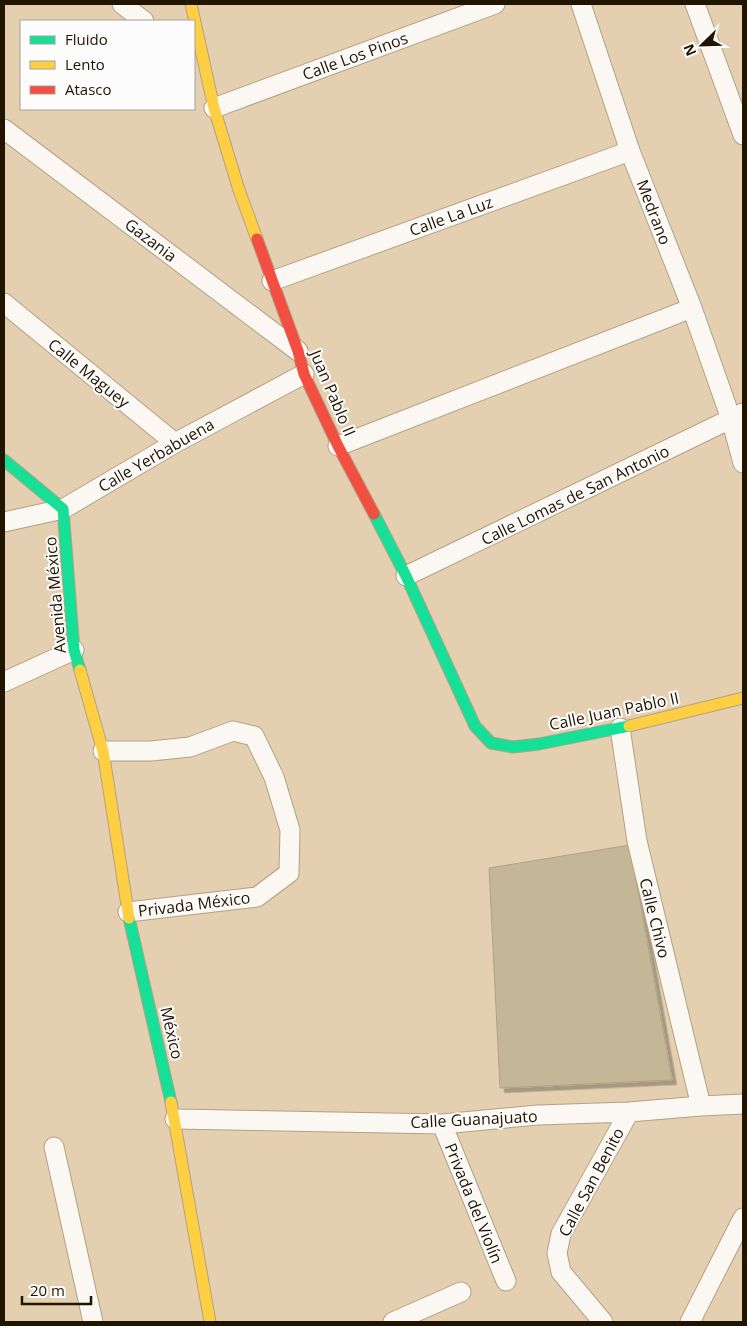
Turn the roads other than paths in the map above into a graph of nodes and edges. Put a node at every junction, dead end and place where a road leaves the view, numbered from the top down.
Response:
1 (122, 4) edge
2 (191, 4) edge
3 (495, 4) edge
4 (581, 4) edge
5 (695, 4) edge
6 (143, 20) edge
7 (193, 20) edge
8 (195, 34) edge
9 (199, 64) edge
10 (214, 108) junction
11 (4, 129) edge
12 (743, 136) edge
13 (630, 151) junction
14 (272, 281) junction
15 (4, 303) edge
16 (692, 308) junction
17 (298, 351) junction
18 (304, 374) junction
19 (737, 416) edge
20 (175, 443) junction
21 (338, 446) junction
22 (4, 460) edge
23 (743, 463) edge
24 (63, 509) junction
25 (4, 522) edge
26 (406, 576) junction
27 (74, 650) junction
28 (4, 682) edge
29 (743, 698) edge
30 (620, 728) junction
31 (491, 743) joint
32 (103, 751) junction
33 (128, 912) junction
34 (743, 1104) edge
35 (701, 1106) junction
36 (629, 1112) junction
37 (175, 1119) junction
38 (442, 1124) junction
39 (54, 1147) dead end
40 (742, 1224) edge
41 (506, 1281) dead end
42 (461, 1292) dead end
43 (93, 1322) edge
44 (210, 1322) edge
45 (393, 1322) edge
46 (603, 1322) edge
47 (690, 1322) edge

1 - 6 street
2 - 7 street, Juan Pablo II
3 - 10 street, Calle Los Pinos
4 - 13 street, Medrano
5 - 12 street
8 - 9 street, Juan Pablo II
9 - 10 street, Juan Pablo II
10 - 14 street, Juan Pablo II
11 - 17 street, Gazania
13 - 14 street, Calle La Luz
13 - 16 street, Medrano
14 - 17 street, Juan Pablo II
15 - 20 street, Calle Maguey
16 - 19 street, Medrano
16 - 21 street
17 - 18 street, Juan Pablo II
18 - 20 street, Calle Yerbabuena
18 - 21 street, Juan Pablo II
19 - 23 street, Medrano
19 - 26 street, Calle Lomas de San Antonio
20 - 24 street, Calle Yerbabuena
21 - 26 street, Juan Pablo II
22 - 24 street
24 - 25 street, Calle Yerbabuena
24 - 27 street, Avenida México
26 - 31 street, Juan Pablo II
27 - 28 street
27 - 32 street, Avenida México
29 - 30 street, Calle Juan Pablo II
30 - 31 street, Calle Juan Pablo II
30 - 35 street, Calle Chivo
32 - 33 street, México
32 - 33 street, Privada México
33 - 37 street, México
34 - 35 street, Calle Guanajuato
35 - 36 street, Calle Guanajuato
36 - 38 street, Calle Guanajuato
36 - 46 street, Calle San Benito
37 - 38 street, Calle Guanajuato
37 - 44 street, México
38 - 41 street, Privada del Violín
39 - 43 street
40 - 47 street
42 - 45 street

